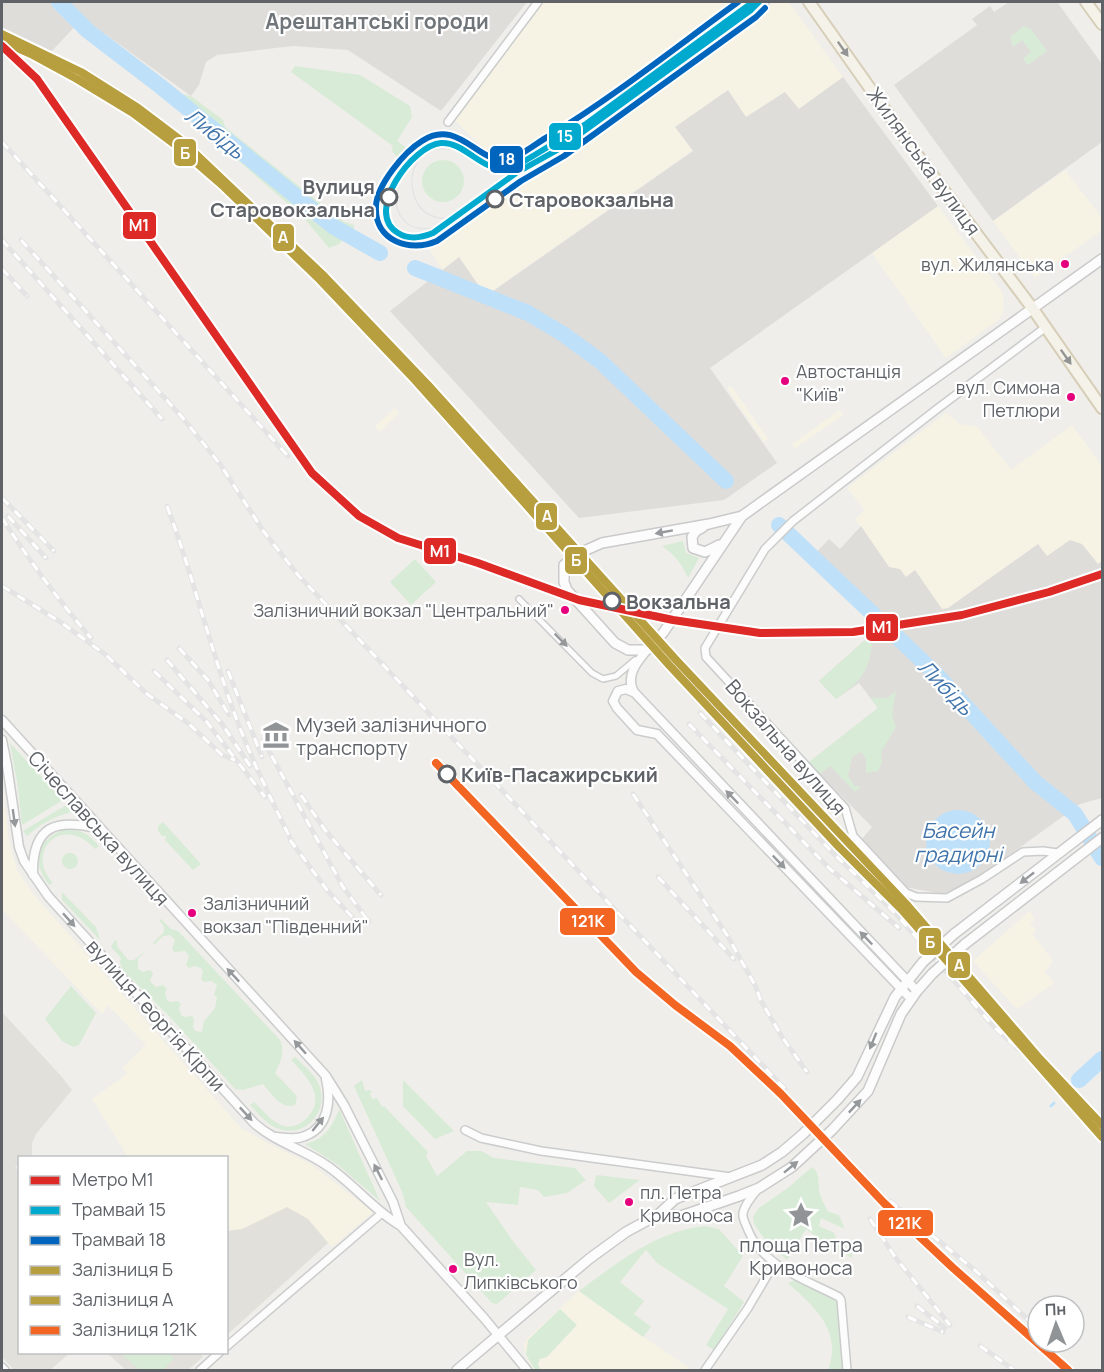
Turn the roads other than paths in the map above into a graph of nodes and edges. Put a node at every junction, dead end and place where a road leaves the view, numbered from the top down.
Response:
1 (538, 2) edge
2 (743, 2) edge
3 (765, 2) edge
4 (809, 2) edge
5 (1086, 2) edge
6 (1102, 24) edge
7 (594, 109) dead end
8 (448, 122) dead end
9 (535, 169) dead end
10 (1102, 259) edge
11 (1033, 309) junction
12 (1046, 327) junction
13 (1102, 408) edge
14 (742, 516) junction
15 (708, 524) junction
16 (725, 540) junction
17 (519, 599) dead end
18 (643, 654) junction
19 (634, 692) junction
20 (654, 714) junction
21 (2, 720) edge
22 (650, 732) junction
23 (2, 740) edge
24 (1102, 821) edge
25 (101, 829) junction
26 (1102, 838) edge
27 (1058, 853) junction
28 (33, 876) junction
29 (907, 980) junction
30 (900, 989) junction
31 (917, 991) junction
32 (911, 999) junction
33 (326, 1076) junction
34 (465, 1130) dead end
35 (272, 1137) junction
36 (731, 1177) junction
37 (759, 1188) junction
38 (382, 1213) junction
39 (659, 1214) junction
40 (401, 1226) junction
41 (774, 1264) junction
42 (498, 1335) junction
43 (228, 1345) edge
44 (216, 1354) edge
45 (2, 1367) edge
46 (5, 1371) edge
47 (200, 1371) edge
48 (457, 1371) edge
49 (527, 1371) edge
50 (705, 1371) edge
51 (847, 1371) edge

1 - 8 street
2 - 7 street
3 - 9 street
4 -> 11 main road, Жилянська вулиця
5 - 6 main road
10 - 11 main road
11 - 12 main road, Жилянська вулиця
11 - 14 main road
12 -> 13 main road, Жилянська вулиця
12 - 27 street, Вокзальна вулиця
14 - 15 main road
14 - 16 main road
15 - 16 main road
15 -> 18 main road
16 - 18 main road
17 -> 18 street
18 - 19 street
19 - 20 street
19 - 22 street
20 - 22 street
29 -> 20 street
21 - 25 street, Січеславська вулиця
22 -> 30 street
23 -> 28 street, вулиця Георгія Кірпи
24 - 27 main road
25 - 28 street
33 -> 25 street, Січеславська вулиця
26 - 31 main road, bridge
27 -> 29 main road, bridge
28 -> 35 street, вулиця Георгія Кірпи
29 - 30 main road
29 - 31 street
30 - 32 street
30 -> 36 main road
31 - 32 main road
37 -> 32 main road
35 -> 33 street
40 -> 33 street, Січеславська вулиця
34 - 36 street
35 - 38 street, вулиця Георгія Кірпи
36 - 39 main road
37 - 39 main road
37 - 41 street
38 - 40 street, вулиця Георгія Кірпи
38 - 43 street
39 - 42 main road
40 - 42 street, Січеславська вулиця
41 - 50 street
41 - 51 street
42 - 48 main road
42 - 49 street, Січеславська вулиця
44 - 47 street
45 - 46 street

